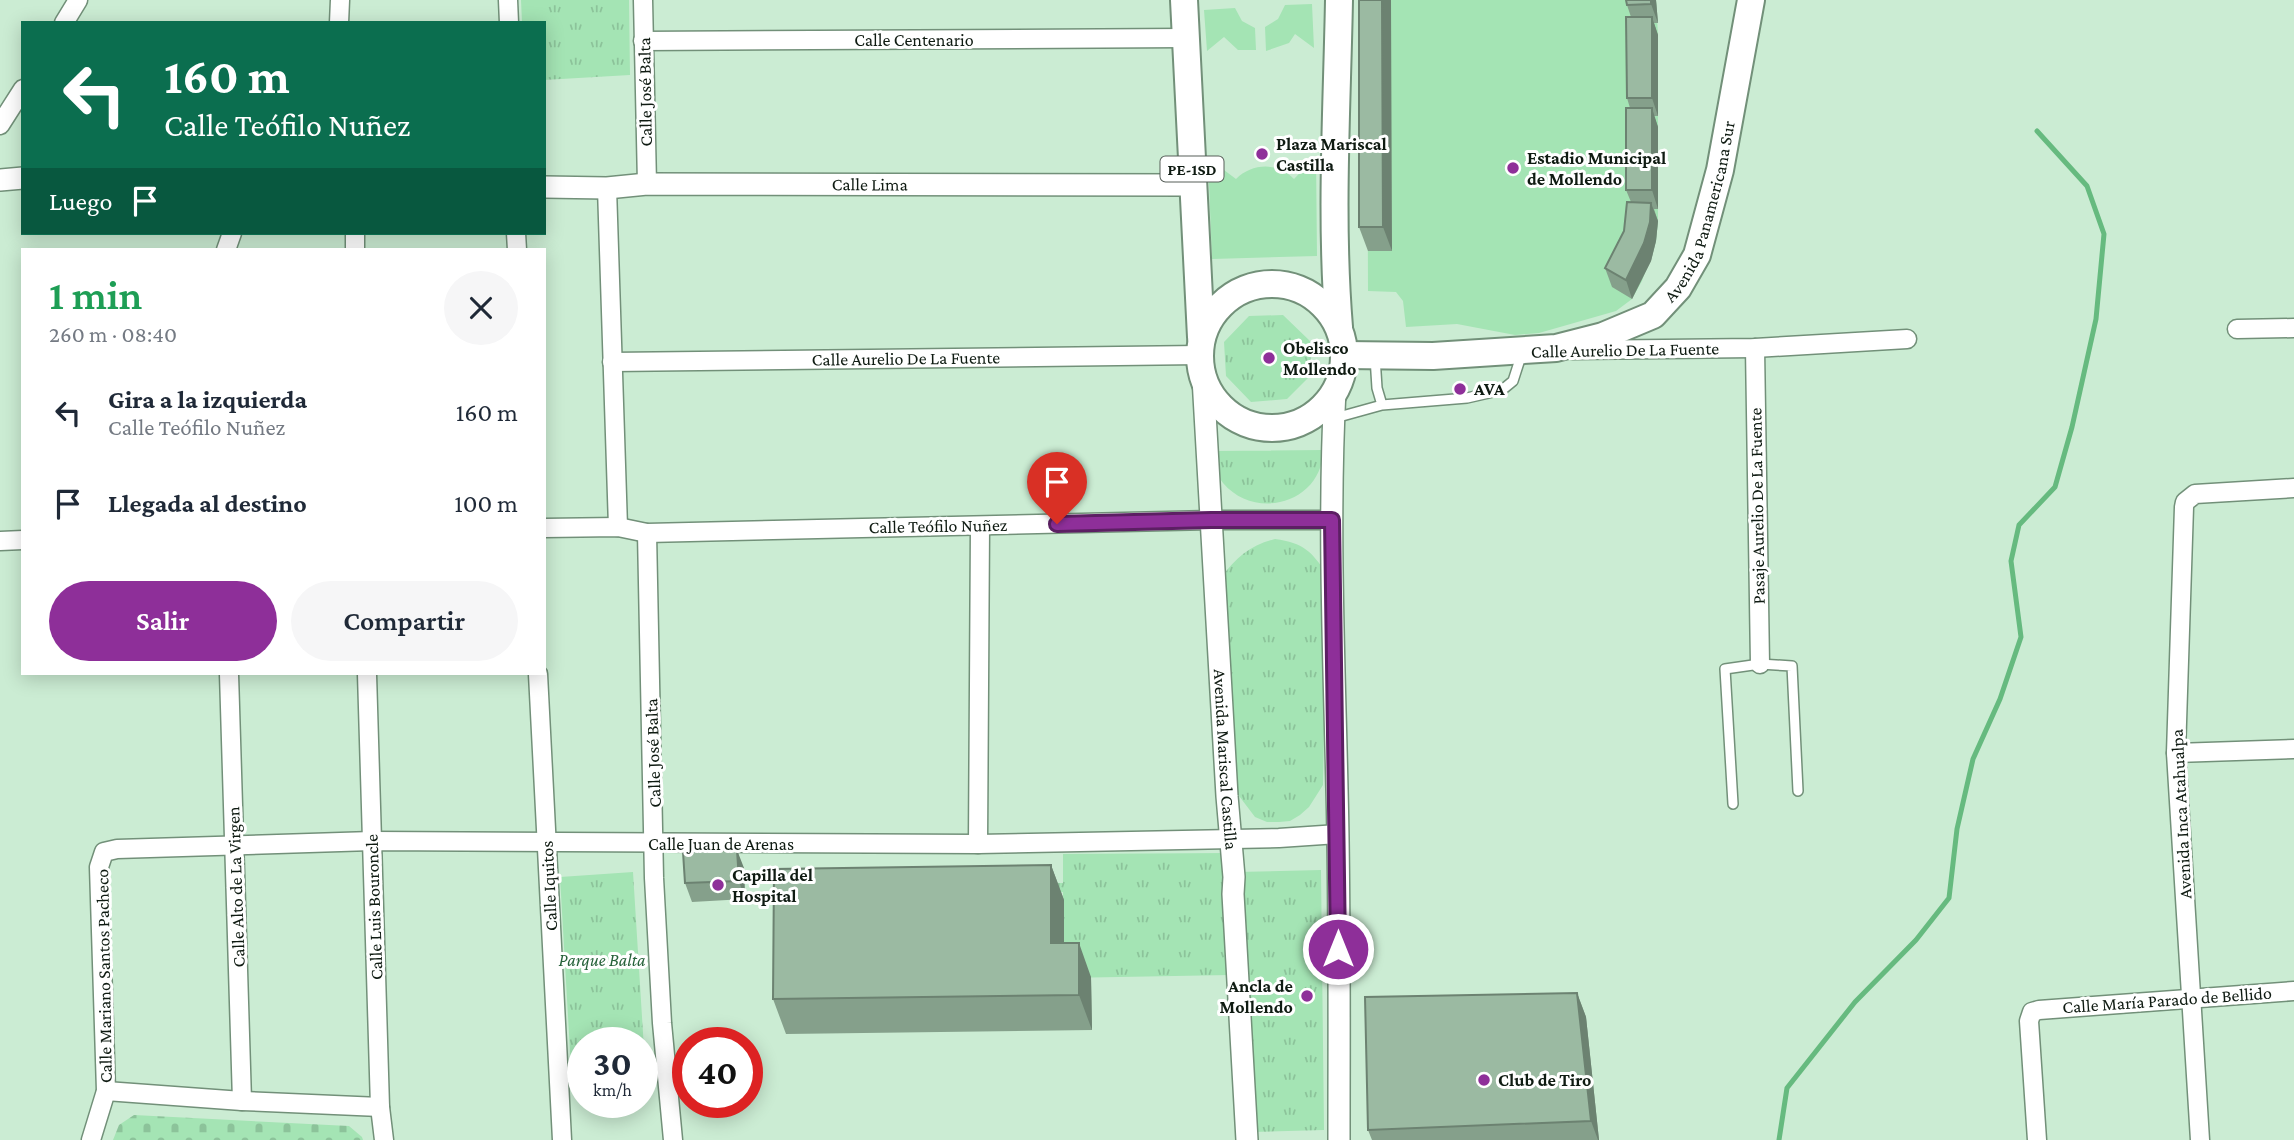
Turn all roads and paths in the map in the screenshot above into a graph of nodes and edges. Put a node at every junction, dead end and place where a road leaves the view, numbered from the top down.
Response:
1 (78, 0) edge
2 (340, 0) edge
3 (508, 0) edge
4 (643, 0) edge
5 (1184, 0) edge
6 (1339, 0) edge
7 (1751, 0) edge
8 (65, 21) edge
9 (339, 21) edge
10 (509, 21) edge
11 (1185, 38) junction
12 (643, 41) junction
13 (21, 92) edge
14 (0, 125) edge
15 (21, 178) edge
16 (0, 180) edge
17 (647, 184) junction
18 (1193, 185) junction
19 (546, 187) edge
20 (607, 188) junction
21 (1339, 328) junction
22 (2294, 328) edge
23 (2236, 329) dead end
24 (1906, 338) dead end
25 (1556, 348) junction
26 (1755, 348) junction
27 (1523, 351) junction
28 (1344, 355) junction
29 (1375, 356) junction
30 (1201, 357) junction
31 (612, 362) junction
32 (1335, 390) junction
33 (1382, 405) junction
34 (1334, 418) junction
35 (2294, 488) edge
36 (1211, 520) junction
37 (1332, 520) junction
38 (980, 526) junction
39 (618, 527) junction
40 (546, 528) edge
41 (647, 533) junction
42 (21, 540) edge
43 (0, 541) edge
44 (1760, 664) junction
45 (229, 675) edge
46 (367, 675) edge
47 (537, 675) edge
48 (2294, 749) edge
49 (2176, 753) junction
50 (1798, 791) dead end
51 (1733, 804) dead end
52 (1338, 834) junction
53 (1231, 838) junction
54 (372, 841) junction
55 (546, 843) junction
56 (235, 844) junction
57 (655, 844) junction
58 (978, 844) junction
59 (104, 852) joint
60 (2294, 991) edge
61 (2191, 998) junction
62 (106, 1091) junction
63 (242, 1101) junction
64 (380, 1107) junction
65 (91, 1140) edge
66 (384, 1140) edge
67 (562, 1140) edge
68 (673, 1140) edge
69 (1247, 1140) edge
70 (1339, 1140) edge
71 (2037, 1140) edge
72 (2200, 1140) edge

1 - 8 street
2 - 9 street
3 - 10 street
4 - 12 street, Calle José Balta
5 - 11 main road, Avenida Mariscal Castilla / PE-1SD
6 - 21 main road
7 - 25 main road, Avenida Panamericana Sur
11 - 12 street, Calle Centenario
11 - 18 main road, Avenida Mariscal Castilla / PE-1SD
12 - 17 street, Calle José Balta
13 - 14 street
15 - 16 street
17 - 18 street, Calle Lima
17 - 20 street, Calle Lima
18 - 30 main road, Avenida Mariscal Castilla / PE-1SD
19 - 20 street, Calle Lima
20 - 31 street
21 - 28 main road
21 - 30 main road
22 - 23 street
24 - 26 street, Calle Aurelio De La Fuente
25 - 26 street, Calle Aurelio De La Fuente
25 - 27 main road, Calle Aurelio De La Fuente
26 - 44 street, Pasaje Aurelio De La Fuente
27 - 29 main road, Calle Aurelio De La Fuente
27 - 33 lane
28 - 29 main road, Calle Aurelio De La Fuente
28 - 32 main road
29 - 33 lane
30 - 31 street, Calle Aurelio De La Fuente
30 - 32 main road
30 - 36 street, Avenida Mariscal Castilla
31 - 39 street
32 - 34 street
33 - 34 lane
34 - 37 street
35 - 49 street, Avenida Inca Atahualpa
36 - 37 street, Calle Teófilo Nuñez
36 - 38 street, Calle Teófilo Nuñez
36 - 53 street, Avenida Mariscal Castilla
37 - 52 street
38 - 41 street, Calle Teófilo Nuñez
38 - 58 street
39 - 40 street, Calle Teófilo Nuñez
39 - 41 street, Calle Teófilo Nuñez
41 - 57 street, Calle José Balta
42 - 43 street
44 - 50 lane
44 - 51 lane
45 - 56 street, Calle Alto de La Virgen
46 - 54 street, Calle Luis Bouroncle
47 - 55 street, Calle Iquitos
48 - 49 street
49 - 61 street, Avenida Inca Atahualpa
52 - 53 street, Calle Juan de Arenas
52 - 70 street
53 - 58 street, Calle Juan de Arenas
53 - 69 street, Avenida Mariscal Castilla
54 - 55 street, Calle Juan de Arenas
54 - 56 street, Calle Juan de Arenas
54 - 64 street, Calle Luis Bouroncle
55 - 57 street, Calle Juan de Arenas
55 - 67 street, Calle Iquitos
56 - 59 street, Calle Juan de Arenas
56 - 63 street, Calle Alto de La Virgen
57 - 58 street, Calle Juan de Arenas
57 - 68 street, Calle José Balta
59 - 62 street, Calle Mariano Santos Pacheco
60 - 61 street, Calle María Parado de Bellido
61 - 71 street, Calle María Parado de Bellido
61 - 72 street, Avenida Inca Atahualpa
62 - 63 street
62 - 65 street, Calle Mariano Santos Pacheco
63 - 64 street
64 - 66 street, Calle Luis Bouroncle

